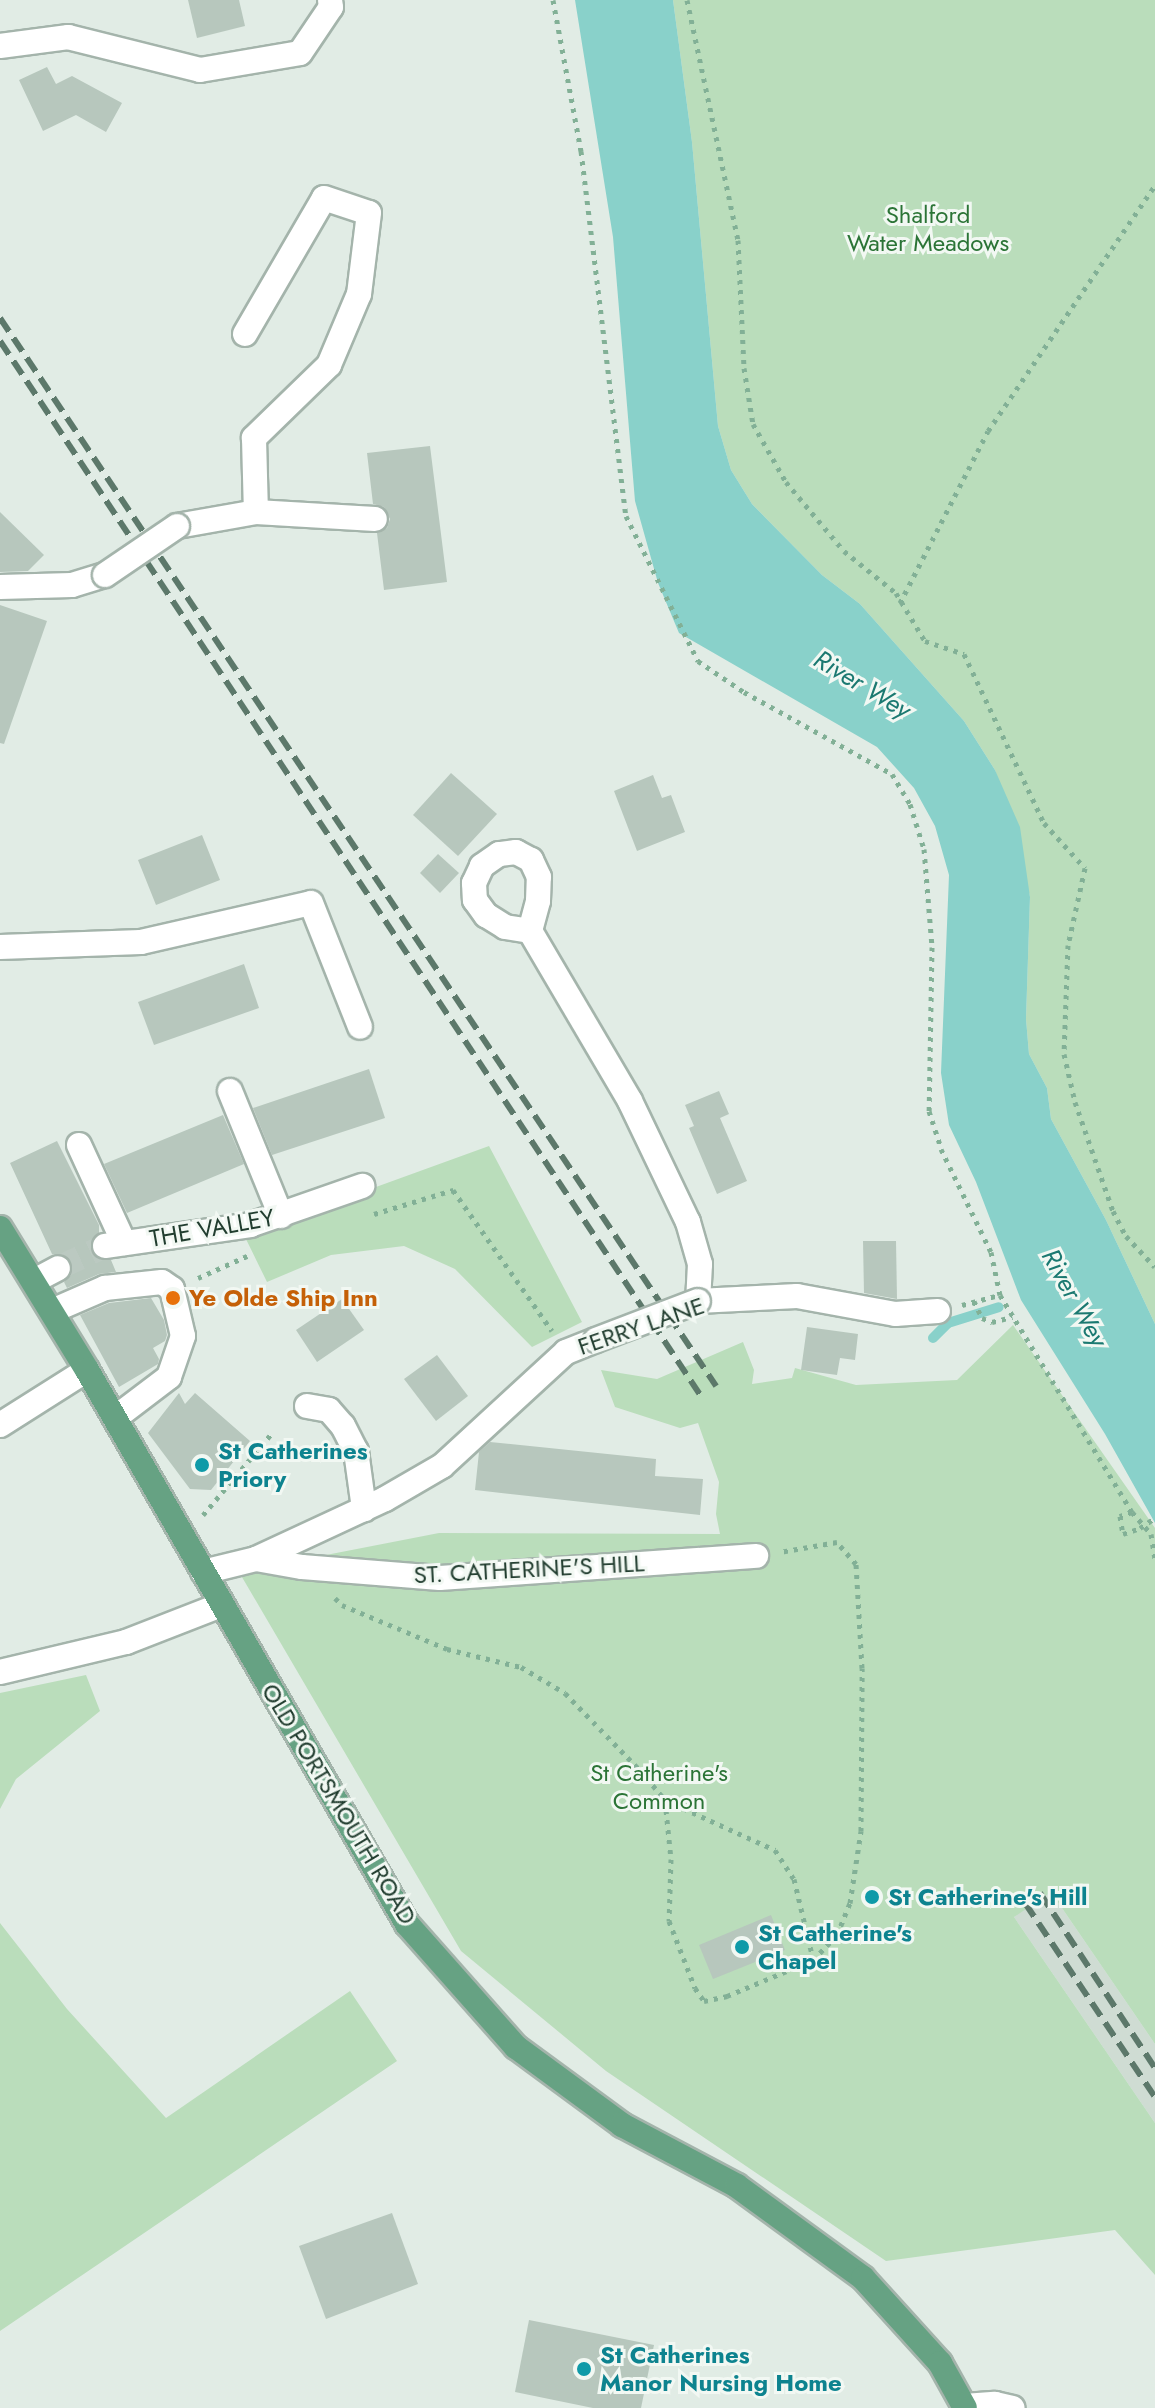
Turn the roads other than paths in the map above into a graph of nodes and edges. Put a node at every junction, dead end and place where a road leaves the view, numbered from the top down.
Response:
1 (330, 0) edge
2 (0, 46) edge
3 (245, 334) dead end
4 (256, 512) junction
5 (375, 519) dead end
6 (0, 587) edge
7 (530, 931) dead end
8 (0, 947) edge
9 (360, 1027) dead end
10 (230, 1091) dead end
11 (79, 1145) dead end
12 (362, 1186) dead end
13 (281, 1216) junction
14 (0, 1228) edge
15 (58, 1268) tunnel mouth
16 (34, 1281) junction
17 (698, 1301) junction
18 (52, 1311) junction
19 (938, 1311) road end
20 (87, 1370) junction
21 (307, 1406) dead end
22 (115, 1418) junction
23 (0, 1425) edge
24 (364, 1509) junction
25 (756, 1556) road end
26 (256, 1559) junction
27 (203, 1572) junction
28 (221, 1605) junction
29 (0, 1672) edge
30 (965, 2407) edge
31 (1013, 2408) edge

1 - 2 street
3 - 4 street
4 - 5 street
4 - 6 street, bridge
7 - 17 street
8 - 9 street
10 - 13 street
11 - 13 street, THE VALLEY
12 - 13 street, THE VALLEY
14 - 16 main road, OLD PORTSMOUTH ROAD
15 - 16 street
16 - 18 main road, OLD PORTSMOUTH ROAD
17 - 19 street, FERRY LANE
17 - 24 street, FERRY LANE, bridge
18 - 20 main road, OLD PORTSMOUTH ROAD
18 - 22 street
20 - 22 main road, OLD PORTSMOUTH ROAD
20 - 23 street
21 - 24 street
22 - 27 main road, OLD PORTSMOUTH ROAD
24 - 26 street, FERRY LANE
25 - 26 street, ST. CATHERINE'S HILL
26 - 27 street, FERRY LANE
27 - 28 main road, OLD PORTSMOUTH ROAD
28 - 29 street
28 - 30 main road, OLD PORTSMOUTH ROAD
30 - 31 street

